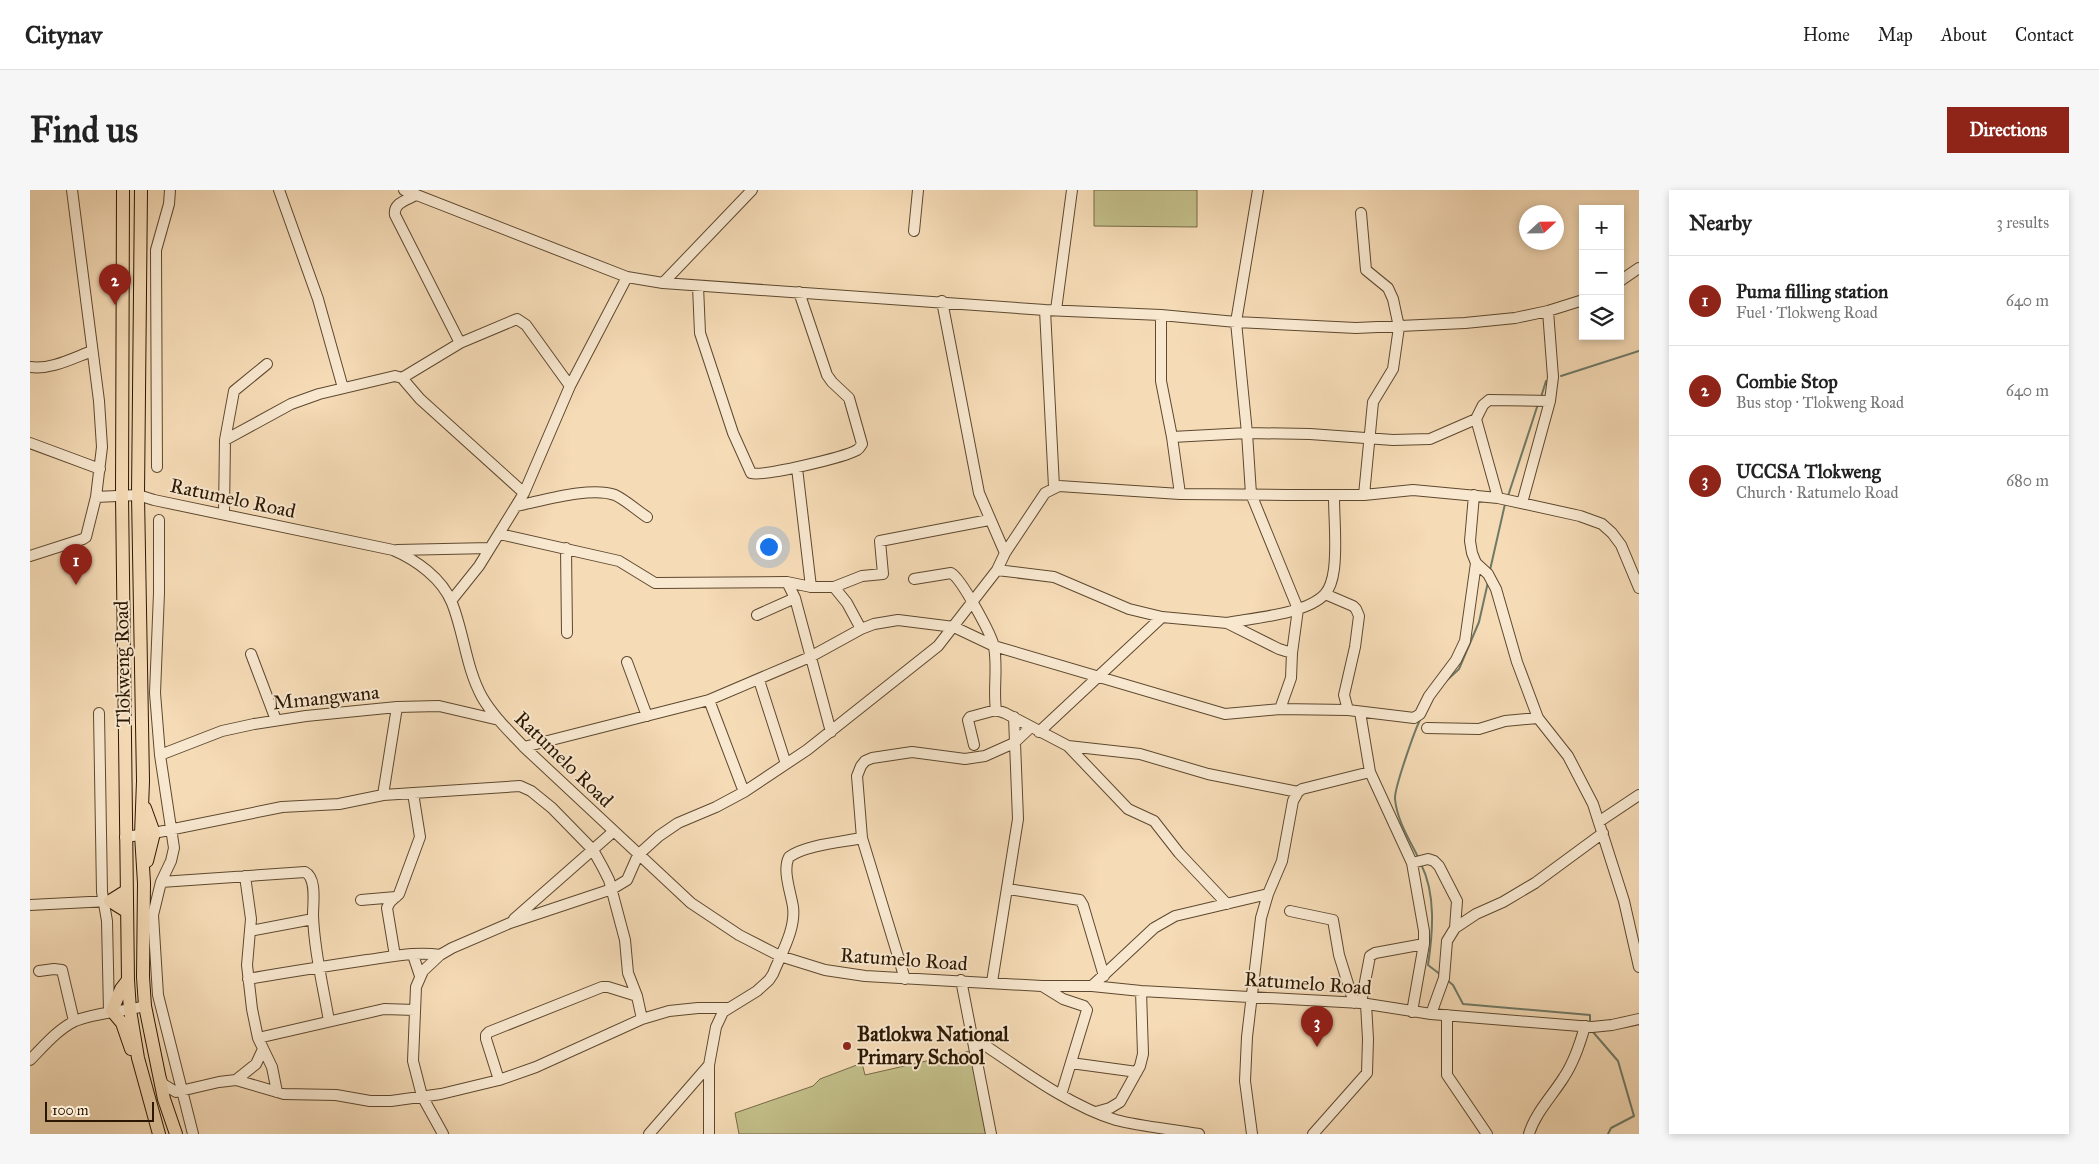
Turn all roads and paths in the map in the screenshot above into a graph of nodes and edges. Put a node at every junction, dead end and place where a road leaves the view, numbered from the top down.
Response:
1 (72, 190) edge
2 (141, 190) edge
3 (170, 190) edge
4 (279, 190) edge
5 (404, 190) edge
6 (752, 190) edge
7 (918, 190) edge
8 (1072, 190) edge
9 (1258, 190) edge
10 (122, 192) edge
11 (416, 195) junction
12 (1361, 213) dead end
13 (914, 231) dead end
14 (1639, 268) edge
15 (627, 277) junction
16 (1624, 278) edge
17 (662, 283) junction
18 (698, 286) junction
19 (799, 292) junction
20 (942, 301) junction
21 (1579, 301) edge
22 (1045, 310) junction
23 (1056, 310) junction
24 (1548, 311) junction
25 (1161, 316) junction
26 (1236, 322) junction
27 (1399, 327) junction
28 (460, 343) junction
29 (92, 350) junction
30 (267, 364) dead end
31 (30, 367) edge
32 (402, 378) junction
33 (570, 386) junction
34 (344, 388) junction
35 (1544, 401) junction
36 (1476, 419) junction
37 (1247, 433) junction
38 (1172, 437) junction
39 (1370, 438) junction
40 (225, 440) junction
41 (30, 443) edge
42 (156, 467) dead end
43 (797, 468) junction
44 (100, 469) junction
45 (1054, 487) junction
46 (524, 493) junction
47 (1180, 494) junction
48 (1251, 494) junction
49 (122, 495) junction
50 (138, 495) junction
51 (1364, 495) junction
52 (1474, 495) junction
53 (1334, 496) junction
54 (96, 497) junction
55 (1498, 498) junction
56 (1522, 503) junction
57 (516, 506) junction
58 (224, 514) junction
59 (647, 516) dead end
60 (159, 520) dead end
61 (989, 520) junction
62 (500, 534) junction
63 (490, 548) junction
64 (566, 548) junction
65 (393, 550) junction
66 (1005, 553) junction
67 (30, 556) edge
68 (1476, 563) junction
69 (997, 570) junction
70 (914, 579) dead end
71 (787, 582) junction
72 (811, 586) junction
73 (834, 587) junction
74 (1639, 588) edge
75 (1325, 594) junction
76 (795, 598) junction
77 (451, 602) junction
78 (973, 603) junction
79 (1298, 609) junction
80 (758, 615) dead end
81 (1162, 617) junction
82 (1227, 623) junction
83 (954, 627) junction
84 (861, 628) junction
85 (566, 633) dead end
86 (994, 646) junction
87 (1292, 652) junction
88 (251, 654) dead end
89 (810, 657) junction
90 (627, 662) dead end
91 (1100, 677) junction
92 (759, 680) junction
93 (710, 700) junction
94 (397, 707) junction
95 (1280, 709) junction
96 (996, 710) junction
97 (1348, 710) junction
98 (1360, 712) junction
99 (99, 713) dead end
100 (647, 716) junction
101 (1014, 717) junction
102 (1538, 718) junction
103 (276, 720) junction
104 (499, 720) junction
105 (1427, 728) dead end
106 (1035, 730) junction
107 (831, 732) junction
108 (1014, 743) junction
109 (974, 745) dead end
110 (1068, 746) junction
111 (524, 747) junction
112 (160, 755) junction
113 (786, 764) junction
114 (1370, 772) junction
115 (143, 781) junction
116 (744, 792) junction
117 (1298, 792) junction
118 (413, 793) junction
119 (383, 796) junction
120 (1636, 800) edge
121 (1600, 820) junction
122 (172, 829) junction
123 (614, 831) junction
124 (1603, 833) junction
125 (154, 834) junction
126 (141, 835) junction
127 (125, 837) junction
128 (862, 838) junction
129 (593, 850) junction
130 (638, 855) junction
131 (1412, 863) junction
132 (245, 876) junction
133 (161, 882) junction
134 (144, 883) junction
135 (612, 889) junction
136 (1008, 889) junction
137 (126, 891) junction
138 (1268, 894) junction
139 (396, 897) junction
140 (361, 900) dead end
141 (107, 901) junction
142 (1457, 901) junction
143 (1227, 904) junction
144 (30, 905) edge
145 (126, 911) junction
146 (1290, 911) dead end
147 (1476, 914) junction
148 (314, 919) junction
149 (510, 923) junction
150 (1455, 928) junction
151 (250, 931) junction
152 (1424, 944) junction
153 (413, 955) junction
154 (440, 955) junction
155 (395, 956) junction
156 (780, 956) junction
157 (319, 966) junction
158 (1639, 968) edge
159 (38, 971) dead end
160 (420, 976) junction
161 (1104, 976) junction
162 (248, 979) junction
163 (905, 979) junction
164 (128, 980) junction
165 (961, 980) junction
166 (992, 982) junction
167 (1042, 986) junction
168 (1092, 986) junction
169 (1141, 991) junction
170 (636, 996) junction
171 (1253, 996) junction
172 (1360, 1003) junction
173 (145, 1006) junction
174 (727, 1008) junction
175 (130, 1010) junction
176 (414, 1010) junction
177 (110, 1011) junction
178 (1412, 1012) junction
179 (1431, 1014) junction
180 (1447, 1015) junction
181 (642, 1019) junction
182 (1639, 1019) edge
183 (74, 1022) junction
184 (329, 1022) junction
185 (1585, 1026) junction
186 (971, 1036) junction
187 (258, 1038) junction
188 (264, 1049) junction
189 (138, 1058) junction
190 (30, 1060) edge
191 (1070, 1063) junction
192 (708, 1064) junction
193 (158, 1072) junction
194 (1136, 1072) junction
195 (236, 1080) junction
196 (499, 1080) junction
197 (179, 1092) junction
198 (277, 1092) junction
199 (1061, 1095) junction
200 (422, 1096) junction
201 (1095, 1112) junction
202 (171, 1120) junction
203 (710, 1131) edge
204 (159, 1134) edge
205 (176, 1134) edge
206 (193, 1134) edge
207 (443, 1134) edge
208 (649, 1134) edge
209 (991, 1134) edge
210 (1199, 1134) edge
211 (1252, 1134) edge
212 (1312, 1134) edge
213 (1488, 1134) edge
214 (1529, 1134) edge

1 - 29 street
2 - 50 main road, Tlokweng Road
3 - 42 street
4 - 34 street
5 - 11 street
6 - 17 street
7 - 13 street
8 - 23 street
9 - 26 street
10 - 49 main road, Tlokweng Road
11 - 15 street
11 - 28 street
12 - 27 street
14 - 16 street
15 - 17 street
15 - 33 street
17 - 18 street
18 - 19 street
18 - 43 street
19 - 20 street
19 - 43 street
20 - 22 street
20 - 61 street
21 - 24 street
22 - 23 street
22 - 45 street
23 - 25 street
24 - 27 street
24 - 35 street
25 - 26 street
25 - 38 street
26 - 27 street
26 - 37 street
27 - 39 street
28 - 32 street
28 - 33 street
29 - 31 street
29 - 44 street
30 - 40 street
32 - 34 street
32 - 46 street
33 - 46 street
34 - 40 street
35 - 36 street
35 - 56 street
36 - 39 street
36 - 55 street
37 - 38 street
37 - 39 street
37 - 48 street
38 - 47 street
39 - 51 street
40 - 58 street
41 - 44 street
43 - 72 street
44 - 54 street
45 - 47 street
45 - 66 street
46 - 57 street
47 - 48 street
48 - 53 street
48 - 79 street
49 - 50 street, Ratumelo Road
49 - 54 street, Ratumelo Road
49 - 127 main road, Tlokweng Road
50 - 58 street, Ratumelo Road
50 - 115 main road, Tlokweng Road
51 - 52 street
51 - 53 street
52 - 55 street
52 - 68 street
53 - 75 street
54 - 67 street
55 - 56 street
56 - 74 street
57 - 59 street
57 - 62 street
58 - 65 street, Ratumelo Road
60 - 112 street
61 - 66 street
61 - 73 street
62 - 63 street
62 - 64 street
63 - 65 street
63 - 77 street
64 - 71 street
64 - 85 street
65 - 77 street, Ratumelo Road
66 - 69 street
68 - 98 street
68 - 102 street
69 - 78 street
69 - 81 street
70 - 78 street
71 - 72 street
71 - 76 street
72 - 73 street
73 - 84 street
75 - 79 street
75 - 97 street
76 - 80 street
76 - 89 street
77 - 104 street, Ratumelo Road
78 - 83 street
78 - 86 street
79 - 82 street
79 - 87 street
81 - 82 street
81 - 91 street
82 - 87 street
83 - 84 street
83 - 86 street
83 - 107 street
84 - 89 street
86 - 91 street
86 - 96 street
87 - 95 street
88 - 103 street
89 - 92 street
89 - 107 street
90 - 100 street
91 - 95 street
91 - 106 street
92 - 93 street
92 - 113 street
93 - 100 street
93 - 116 street
94 - 103 street, Mmangwana
94 - 104 street, Mmangwana
94 - 119 street
95 - 97 street
96 - 101 street
96 - 109 street
97 - 98 street
98 - 114 street
99 - 141 street
100 - 111 street
101 - 106 street
101 - 108 street
102 - 105 street
102 - 121 street
103 - 112 street, Mmangwana
104 - 111 street, Ratumelo Road
106 - 108 street
106 - 110 street
107 - 113 street
108 - 128 street
108 - 136 street
110 - 117 street
110 - 143 street
111 - 123 street, Ratumelo Road
112 - 122 street
113 - 116 street
114 - 117 street
114 - 131 street
115 - 125 main road
115 - 126 main road, Tlokweng Road
116 - 130 street
117 - 138 street
118 - 119 street
118 - 129 street
118 - 139 street
119 - 122 street
120 - 121 street
121 - 124 street
122 - 125 street
122 - 133 street
123 - 129 street
123 - 130 street, Ratumelo Road
124 - 147 street
124 - 158 street
125 - 126 street
125 - 134 main road
126 - 127 street
126 - 134 main road, Tlokweng Road
127 - 137 main road, Tlokweng Road
128 - 156 street
128 - 163 street
129 - 135 street
129 - 149 street
130 - 135 street
130 - 156 street, Ratumelo Road
131 - 142 street
131 - 152 street
132 - 133 street
132 - 148 street
132 - 151 street
133 - 197 street
134 - 173 main road, Tlokweng Road
135 - 149 street
135 - 170 street
136 - 161 street
136 - 166 street
137 - 141 main road
137 - 145 main road, Tlokweng Road
138 - 143 street
138 - 171 street
139 - 140 street
139 - 155 street
141 - 144 street
141 - 145 main road
141 - 177 street
142 - 147 street
142 - 150 street
143 - 161 street
145 - 164 main road, Tlokweng Road
146 - 172 street
147 - 150 street
148 - 151 street
148 - 157 street
149 - 154 street
150 - 179 street
151 - 162 street
152 - 172 street
152 - 178 street
153 - 154 street
153 - 155 street
153 - 160 street
154 - 160 street
155 - 157 street
156 - 163 street, Ratumelo Road
156 - 174 street
157 - 162 street
157 - 184 street
159 - 183 street
160 - 176 street
161 - 168 street
162 - 187 street
163 - 165 street, Ratumelo Road
164 - 175 main road, Tlokweng Road
164 - 177 main road
165 - 166 street, Ratumelo Road
165 - 186 street
166 - 167 street, Ratumelo Road
167 - 168 street, Ratumelo Road
167 - 191 street
168 - 169 street, Ratumelo Road
169 - 171 street, Ratumelo Road
169 - 194 street
170 - 181 street
170 - 196 street
171 - 172 street, Ratumelo Road
171 - 211 street
172 - 178 street, Ratumelo Road
172 - 212 street
173 - 175 street
173 - 193 main road, Tlokweng Road
174 - 181 street
174 - 192 street
175 - 177 street
175 - 189 main road, Tlokweng Road
176 - 184 street
176 - 200 street
177 - 183 street
177 - 189 main road
178 - 179 street, Ratumelo Road
179 - 180 street, Ratumelo Road
180 - 185 street, Ratumelo Road
180 - 213 street
181 - 196 street
182 - 185 street, Ratumelo Road
183 - 190 street
184 - 187 street
185 - 214 street
186 - 199 street
186 - 209 street
187 - 188 street
188 - 195 street
188 - 198 street
189 - 204 main road, Tlokweng Road
191 - 194 street
191 - 199 street
192 - 203 street
192 - 208 street
193 - 197 street
193 - 202 main road, Tlokweng Road
194 - 201 street
195 - 197 street
195 - 198 street
196 - 200 street
197 - 202 street
197 - 206 street
198 - 200 street
199 - 201 street
200 - 207 street
201 - 210 street
202 - 205 main road, Tlokweng Road

